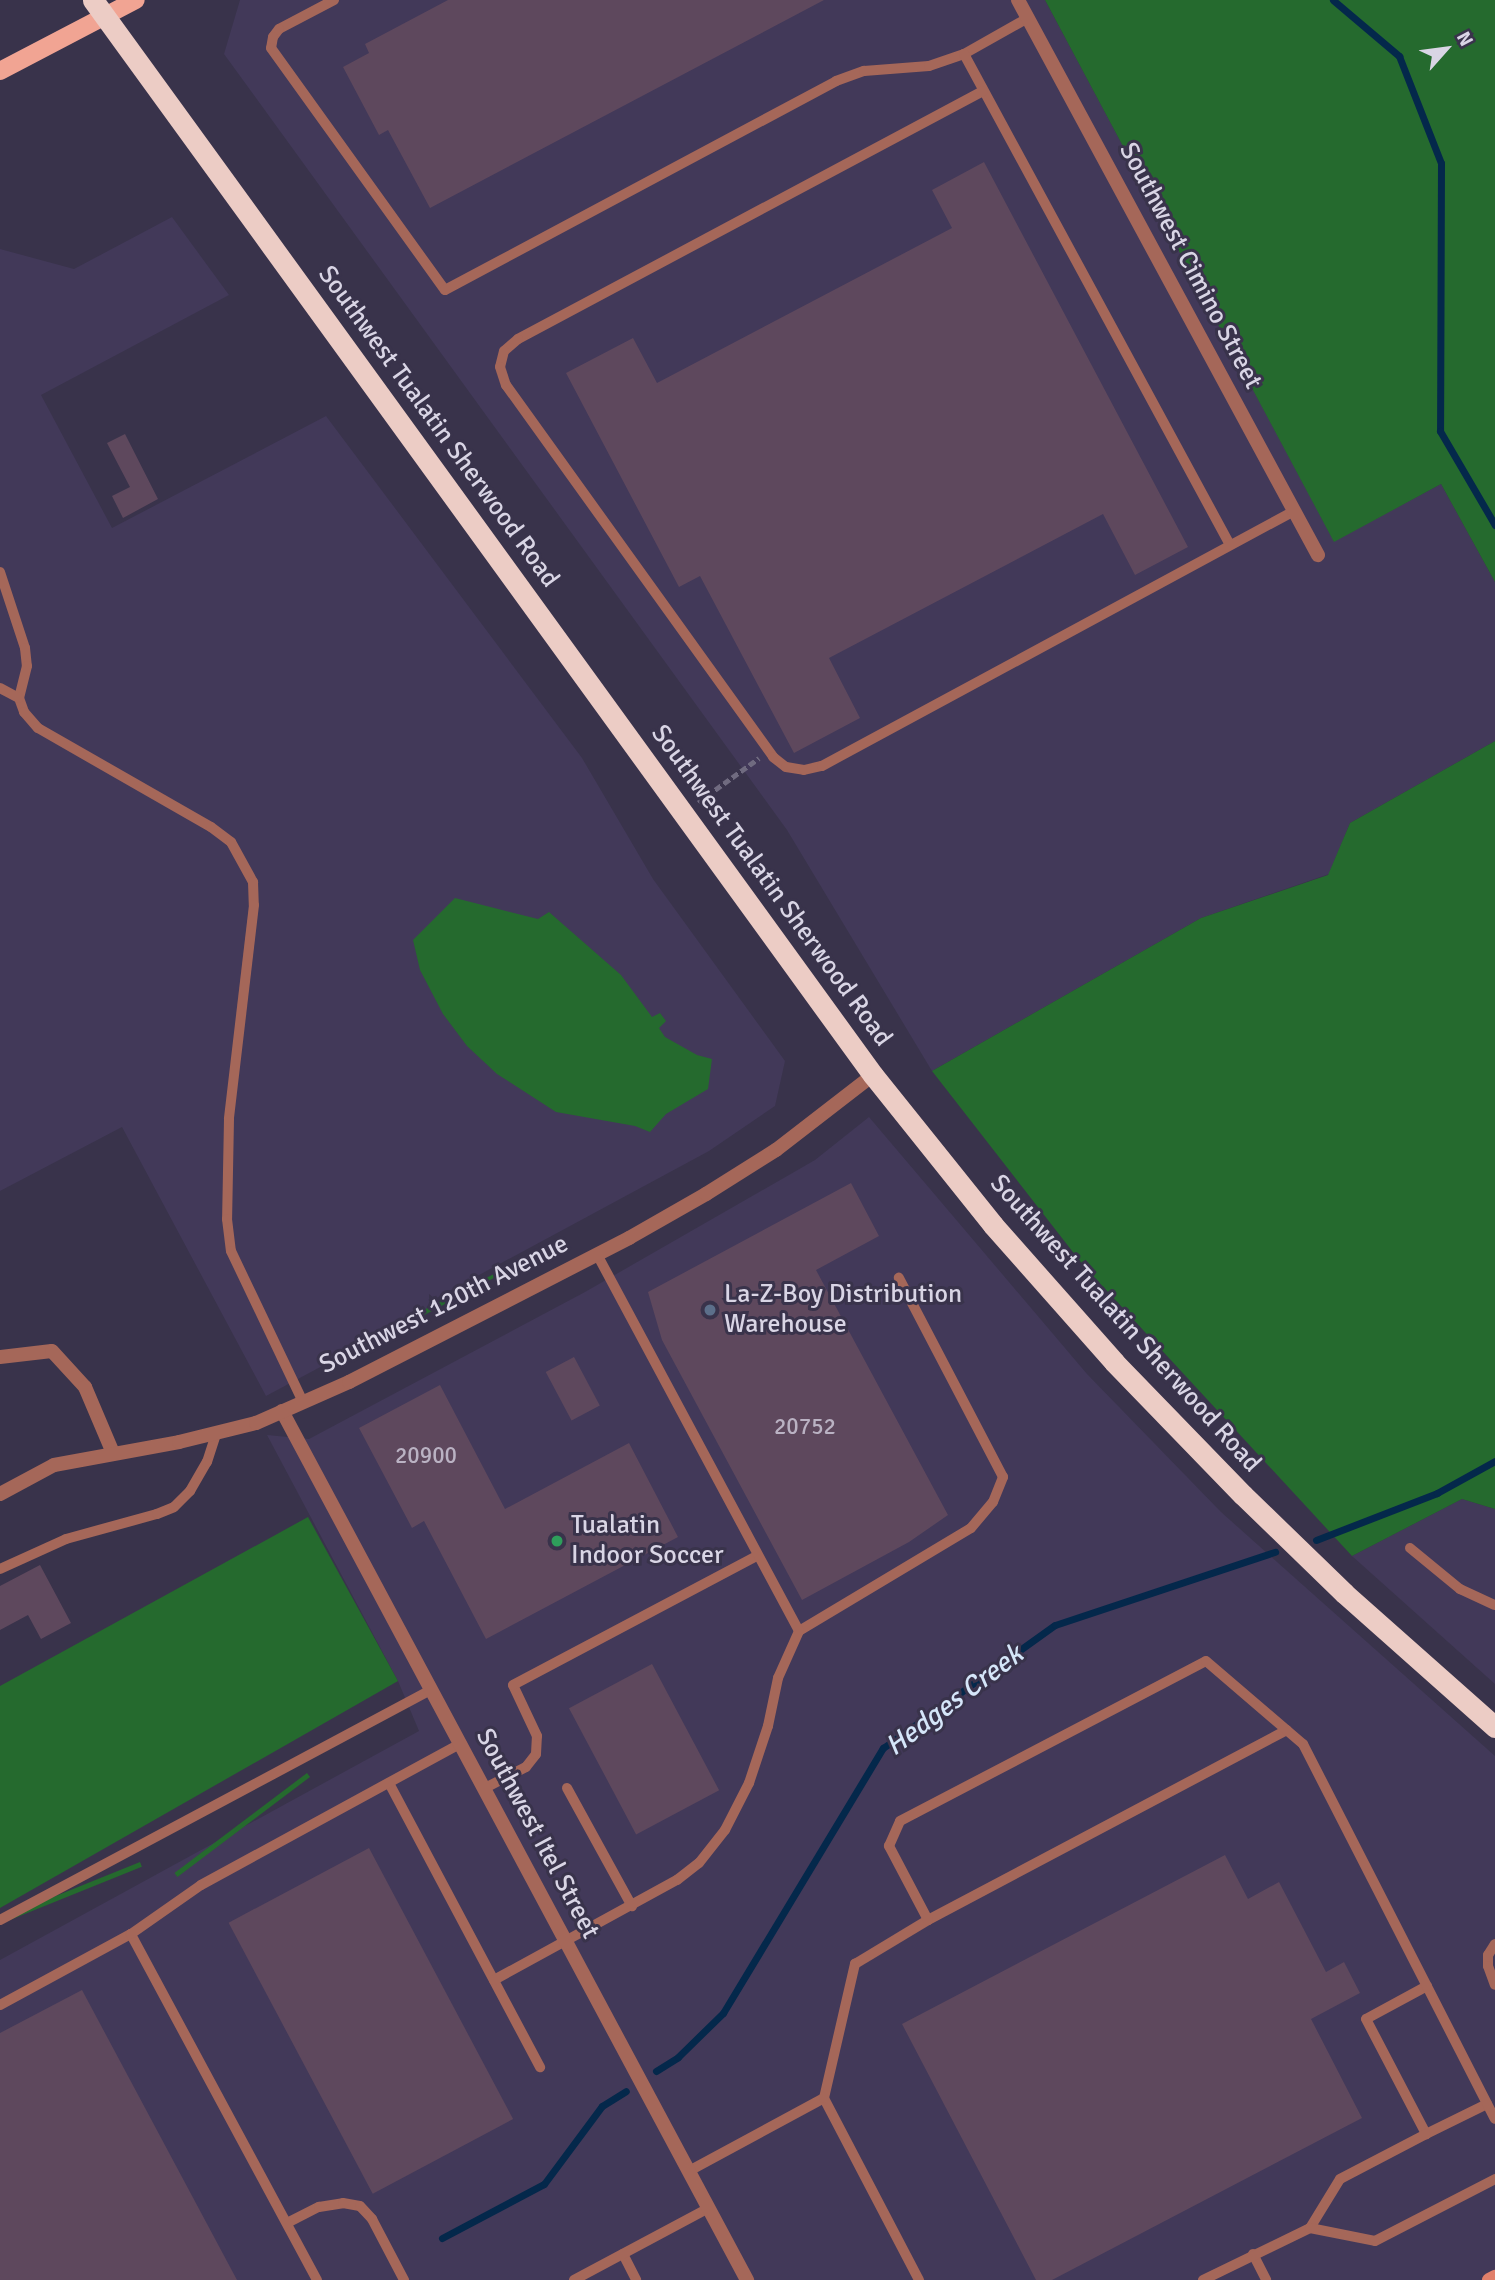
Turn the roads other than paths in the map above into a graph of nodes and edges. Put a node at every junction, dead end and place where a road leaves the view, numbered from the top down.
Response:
1 (136, 0) edge
2 (334, 0) edge
3 (1018, 0) edge
4 (99, 8) edge
5 (1028, 18) junction
6 (964, 54) junction
7 (0, 71) edge
8 (983, 91) junction
9 (1294, 511) junction
10 (1230, 545) junction
11 (1318, 555) dead end
12 (0, 572) edge
13 (0, 688) edge
14 (19, 698) junction
15 (873, 1075) junction
16 (597, 1254) junction
17 (899, 1278) dead end
18 (0, 1357) edge
19 (303, 1402) junction
20 (282, 1411) junction
21 (217, 1432) junction
22 (113, 1453) junction
23 (0, 1494) edge
24 (1410, 1548) dead end
25 (757, 1556) junction
26 (0, 1569) edge
27 (1495, 1605) edge
28 (799, 1631) junction
29 (432, 1689) junction
30 (1495, 1727) edge
31 (1287, 1730) junction
32 (461, 1743) junction
33 (389, 1783) junction
34 (485, 1788) junction
35 (567, 1788) dead end
36 (632, 1906) junction
37 (0, 1920) edge
38 (928, 1920) junction
39 (131, 1934) junction
40 (567, 1942) junction
41 (1495, 1944) edge
42 (494, 1980) junction
43 (1495, 1985) edge
44 (1427, 1986) junction
45 (0, 2005) edge
46 (540, 2067) dead end
47 (824, 2098) junction
48 (1487, 2104) junction
49 (1495, 2119) edge
50 (1426, 2134) junction
51 (689, 2171) junction
52 (1495, 2179) edge
53 (709, 2208) junction
54 (287, 2223) junction
55 (1310, 2228) junction
56 (622, 2254) junction
57 (1252, 2255) junction
58 (1495, 2277) edge
59 (317, 2280) edge
60 (404, 2280) edge
61 (574, 2280) edge
62 (636, 2280) edge
63 (747, 2280) edge
64 (919, 2280) edge
65 (1203, 2280) edge
66 (1266, 2280) edge
67 (1489, 2280) edge

1 - 4 main road
2 - 6 lane
3 - 5 street, Southwest Cimino Street
4 - 7 main road
4 - 15 highway, Southwest Tualatin Sherwood Road
5 - 6 lane
5 - 9 street, Southwest Cimino Street
6 - 8 lane
8 - 10 lane
8 - 10 lane
9 - 10 lane
9 - 11 street, Southwest Cimino Street
12 - 14 lane
13 - 14 lane
14 - 19 lane
15 - 16 street, Southwest 120th Avenue
15 - 30 highway, Southwest Tualatin Sherwood Road
16 - 19 street, Southwest 120th Avenue
16 - 25 lane
17 - 28 lane
18 - 22 street
19 - 20 street, Southwest 120th Avenue
20 - 21 street, Southwest 120th Avenue
20 - 29 street, Southwest Itel Street
21 - 22 street, Southwest 120th Avenue
21 - 26 lane
22 - 23 street, Southwest 120th Avenue
24 - 27 lane
25 - 28 lane
25 - 34 lane
28 - 36 lane
29 - 32 street, Southwest Itel Street
29 - 37 lane
31 - 38 lane
31 - 38 lane
31 - 44 lane
32 - 33 lane
32 - 34 street, Southwest Itel Street
33 - 39 lane
33 - 42 lane
34 - 40 street, Southwest Itel Street
35 - 36 lane
36 - 40 lane
38 - 47 lane
39 - 45 lane
39 - 54 lane
40 - 42 lane
40 - 51 street, Southwest Itel Street
41 - 43 lane
42 - 46 lane
44 - 48 lane
44 - 50 lane
47 - 51 lane
47 - 64 lane
48 - 49 lane
48 - 50 lane
50 - 55 lane
51 - 53 street, Southwest Itel Street
52 - 55 lane
53 - 56 lane
53 - 63 street, Southwest Itel Street
54 - 59 lane
54 - 60 lane
55 - 57 lane
56 - 61 lane
56 - 62 lane
57 - 65 lane
57 - 66 lane
58 - 67 street

